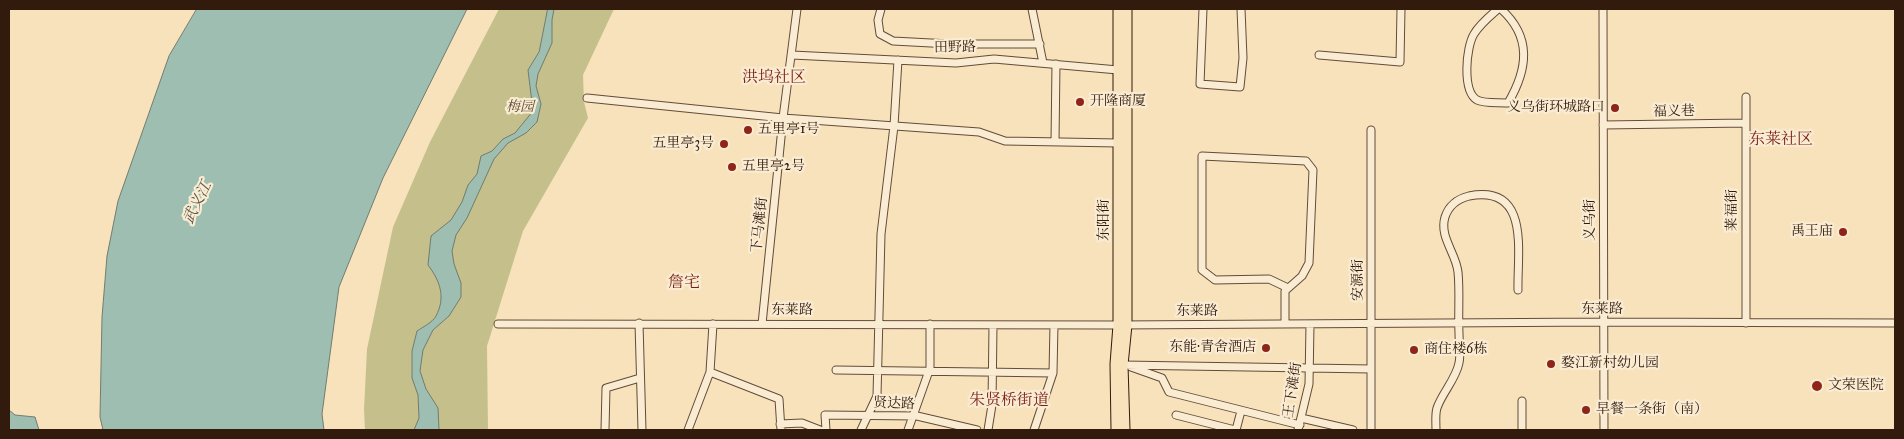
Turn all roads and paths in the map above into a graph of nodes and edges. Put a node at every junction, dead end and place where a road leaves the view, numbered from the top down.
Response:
1 (797, 9) edge
2 (881, 9) edge
3 (1032, 9) edge
4 (1118, 9) edge
5 (1127, 9) edge
6 (1204, 9) edge
7 (1241, 9) edge
8 (1401, 9) edge
9 (1500, 9) edge
10 (1603, 9) edge
11 (1040, 44) junction
12 (792, 55) junction
13 (1319, 56) dead end
14 (898, 60) junction
15 (1043, 63) junction
16 (1056, 64) junction
17 (1118, 70) junction
18 (1746, 96) dead end
19 (587, 98) dead end
20 (783, 118) junction
21 (1746, 124) junction
22 (1603, 125) junction
23 (894, 126) junction
24 (1371, 130) dead end
25 (1055, 142) junction
26 (1118, 143) junction
27 (1288, 288) junction
28 (1518, 290) dead end
29 (1603, 322) junction
30 (1459, 323) junction
31 (1746, 323) junction
32 (1895, 323) edge
33 (498, 324) dead end
34 (639, 324) junction
35 (713, 324) junction
36 (762, 324) junction
37 (880, 324) junction
38 (930, 324) junction
39 (993, 324) junction
40 (1285, 324) junction
41 (1310, 324) junction
42 (1371, 324) junction
43 (1054, 325) junction
44 (1122, 325) junction
45 (1123, 365) junction
46 (1311, 369) junction
47 (1371, 369) junction
48 (836, 370) dead end
49 (710, 372) junction
50 (878, 372) junction
51 (929, 372) junction
52 (992, 373) junction
53 (1053, 373) junction
54 (640, 378) junction
55 (1522, 400) dead end
56 (1241, 411) junction
57 (868, 415) junction
58 (1176, 415) dead end
59 (912, 416) junction
60 (1300, 424) edge
61 (780, 427) edge
62 (605, 430) edge
63 (642, 430) edge
64 (688, 430) edge
65 (820, 430) edge
66 (826, 430) edge
67 (861, 430) edge
68 (908, 430) edge
69 (976, 430) edge
70 (988, 430) edge
71 (1034, 430) edge
72 (1116, 430) edge
73 (1125, 430) edge
74 (1235, 430) edge
75 (1353, 430) edge
76 (1371, 430) edge
77 (1436, 430) edge
78 (1522, 430) edge
79 (1604, 430) edge

1 - 12 street, 下马滩街
2 - 11 street
3 - 11 street
4 - 17 main road, 东阳街
5 - 44 main road, 东阳街
6 - 7 street
8 - 13 street
9 - 9 street
10 - 22 street, 义乌街
11 - 15 street
12 - 14 street, 田野路
12 - 20 street, 下马滩街
14 - 15 street, 田野路
14 - 23 street
15 - 16 street, 田野路
16 - 17 street, 田野路
16 - 25 street
17 - 26 main road, 东阳街
18 - 21 street, 莱福街
19 - 20 street
20 - 23 street
20 - 36 street, 下马滩街
21 - 22 street, 福义巷
21 - 31 street, 莱福街
22 - 29 street, 义乌街
23 - 25 street
23 - 37 street
24 - 42 street, 安源街
25 - 26 street
26 - 44 main road, 东阳街
27 - 27 street
27 - 40 street
28 - 30 street
29 - 30 street, 东莱路
29 - 31 street, 东莱路
29 - 79 street, 义乌街
30 - 42 street, 东莱路
30 - 77 street
31 - 32 street, 东莱路
33 - 34 street, 东莱路
34 - 35 street, 东莱路
34 - 54 street
35 - 36 street, 东莱路
35 - 49 street
36 - 37 street, 东莱路
37 - 38 street, 东莱路
37 - 50 street
38 - 39 street, 东莱路
38 - 51 street
39 - 43 street, 东莱路
39 - 52 street
40 - 41 street, 东莱路
40 - 44 street, 东莱路
41 - 42 street, 东莱路
41 - 46 street, 王下滩街
42 - 47 street, 安源街
43 - 44 street, 东莱路
43 - 53 street
44 - 45 main road, 东阳街
44 - 72 main road, 东阳街
45 - 46 street
45 - 56 street
45 - 73 main road, 东阳街
46 - 47 street
46 - 60 street, 王下滩街
47 - 76 street, 安源街
48 - 50 street
49 - 61 street
49 - 64 street
50 - 51 street
50 - 57 street
51 - 52 street
51 - 59 street
52 - 53 street
52 - 70 street
53 - 71 street
54 - 62 street
54 - 63 street
55 - 78 street
56 - 60 street
56 - 74 street
57 - 59 street, 贤达路
57 - 66 street, 贤达路
57 - 67 street
58 - 74 street
59 - 68 street
59 - 69 street, 贤达路
60 - 75 street
61 - 65 street

